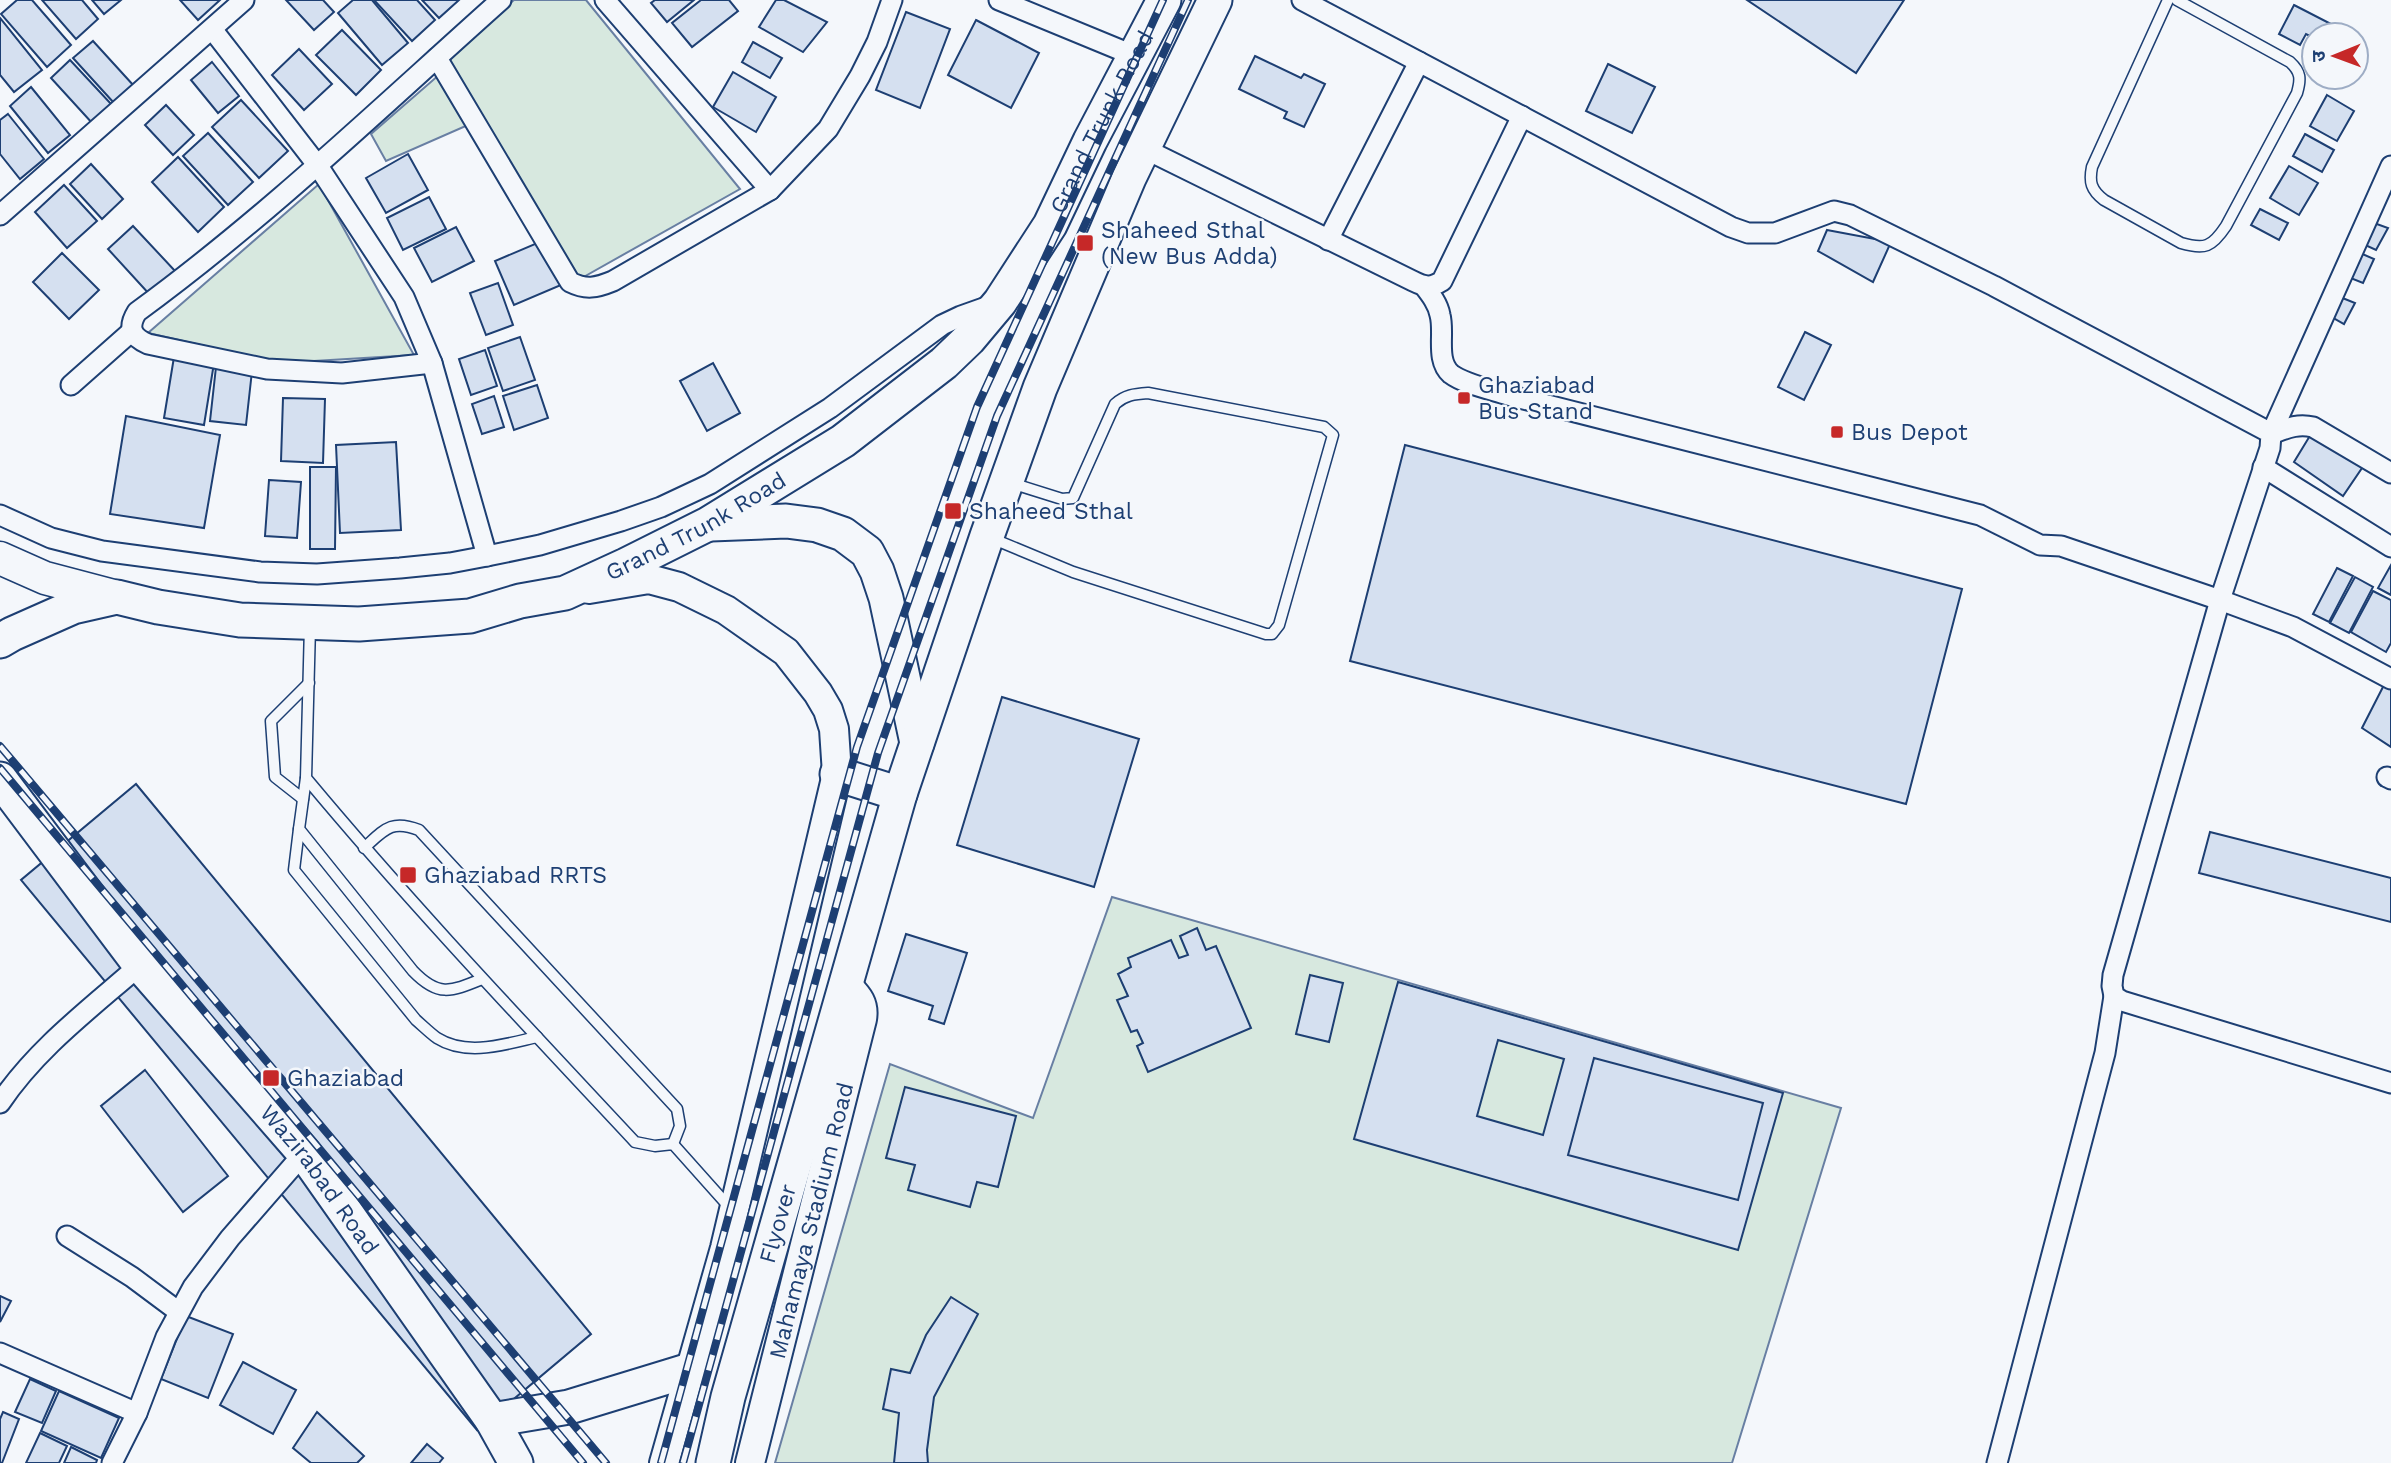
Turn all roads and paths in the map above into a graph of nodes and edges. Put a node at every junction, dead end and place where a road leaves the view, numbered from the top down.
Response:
1 (244, 0) edge
2 (501, 0) edge
3 (605, 0) edge
4 (892, 0) edge
5 (999, 0) edge
6 (1164, 0) edge
7 (1215, 0) edge
8 (1302, 0) edge
9 (2168, 0) edge
10 (2177, 0) edge
11 (212, 29) junction
12 (1135, 56) junction
13 (437, 58) junction
14 (1419, 62) junction
15 (1522, 116) junction
16 (1143, 148) junction
17 (318, 166) junction
18 (2391, 166) edge
19 (770, 190) junction
20 (0, 215) edge
21 (1328, 240) junction
22 (1424, 286) junction
23 (1000, 302) junction
24 (132, 331) junction
25 (432, 363) junction
26 (71, 385) dead end
27 (2271, 434) junction
28 (2263, 467) junction
29 (2391, 473) edge
30 (1007, 481) junction
31 (0, 515) edge
32 (708, 524) junction
33 (987, 536) junction
34 (2391, 547) edge
35 (487, 556) junction
36 (0, 558) edge
37 (565, 593) junction
38 (117, 597) junction
39 (2220, 600) junction
40 (311, 623) junction
41 (0, 641) edge
42 (2391, 679) edge
43 (309, 683) junction
44 (917, 746) junction
45 (837, 774) junction
46 (306, 778) junction
47 (0, 779) edge
48 (900, 794) junction
49 (303, 799) junction
50 (299, 829) junction
51 (364, 848) junction
52 (140, 965) junction
53 (482, 979) junction
54 (841, 995) junction
55 (2114, 996) junction
56 (537, 1037) junction
57 (2391, 1083) edge
58 (0, 1103) edge
59 (674, 1144) junction
60 (303, 1153) junction
61 (733, 1212) junction
62 (66, 1236) dead end
63 (179, 1312) junction
64 (0, 1353) edge
65 (690, 1370) junction
66 (136, 1413) junction
67 (492, 1420) junction
68 (112, 1463) edge
69 (516, 1463) edge
70 (664, 1463) edge
71 (713, 1463) edge
72 (750, 1463) edge
73 (1997, 1463) edge

1 - 11 street
2 - 13 street
3 - 19 street
4 - 19 street
5 - 12 street
6 - 12 highway, Grand Trunk Road
7 - 16 highway, Grand Trunk Road
8 - 14 street
9 - 10 lane
11 - 17 street
11 - 20 street
12 - 23 highway, Grand Trunk Road
13 - 17 street
13 - 19 street
14 - 15 street
14 - 21 street
15 - 22 street
15 - 27 street
16 - 21 street
16 - 30 highway, Grand Trunk Road
17 - 24 street
17 - 25 street
18 - 27 street
21 - 22 street
22 - 39 street
23 - 32 highway, Grand Trunk Road
23 - 35 street
24 - 25 street
24 - 26 street
25 - 35 street
27 - 28 street
27 - 29 street
28 - 34 street
28 - 39 street
30 - 33 highway, Grand Trunk Road
30 - 33 lane
31 - 35 street
32 - 37 highway, Grand Trunk Road
32 - 44 highway
33 - 44 highway, Grand Trunk Road
36 - 38 main road
37 - 40 highway, Grand Trunk Road
37 - 45 main road
38 - 40 highway, Grand Trunk Road
38 - 41 highway, Grand Trunk Road
39 - 42 street
39 - 55 street
40 - 43 lane
43 - 46 lane
43 - 49 lane
44 - 48 highway, Grand Trunk Road
45 - 48 highway
45 - 61 main road
46 - 49 lane
46 - 51 lane
47 - 52 highway, Wazirabad Road
48 - 54 highway, Grand Trunk Road
49 - 50 lane
50 - 53 lane
50 - 56 lane
51 - 53 lane
51 - 59 lane
52 - 58 street
52 - 60 highway, Wazirabad Road
53 - 56 lane
54 - 71 highway, Flyover
54 - 72 main road, Mahamaya Stadium Road
55 - 57 street
55 - 73 street
56 - 59 lane
59 - 61 lane
60 - 63 street
60 - 67 highway, Wazirabad Road
61 - 65 main road
62 - 63 street
63 - 66 street
64 - 66 street
65 - 67 highway
65 - 70 main road
66 - 68 street
67 - 69 highway, Wazirabad Road

